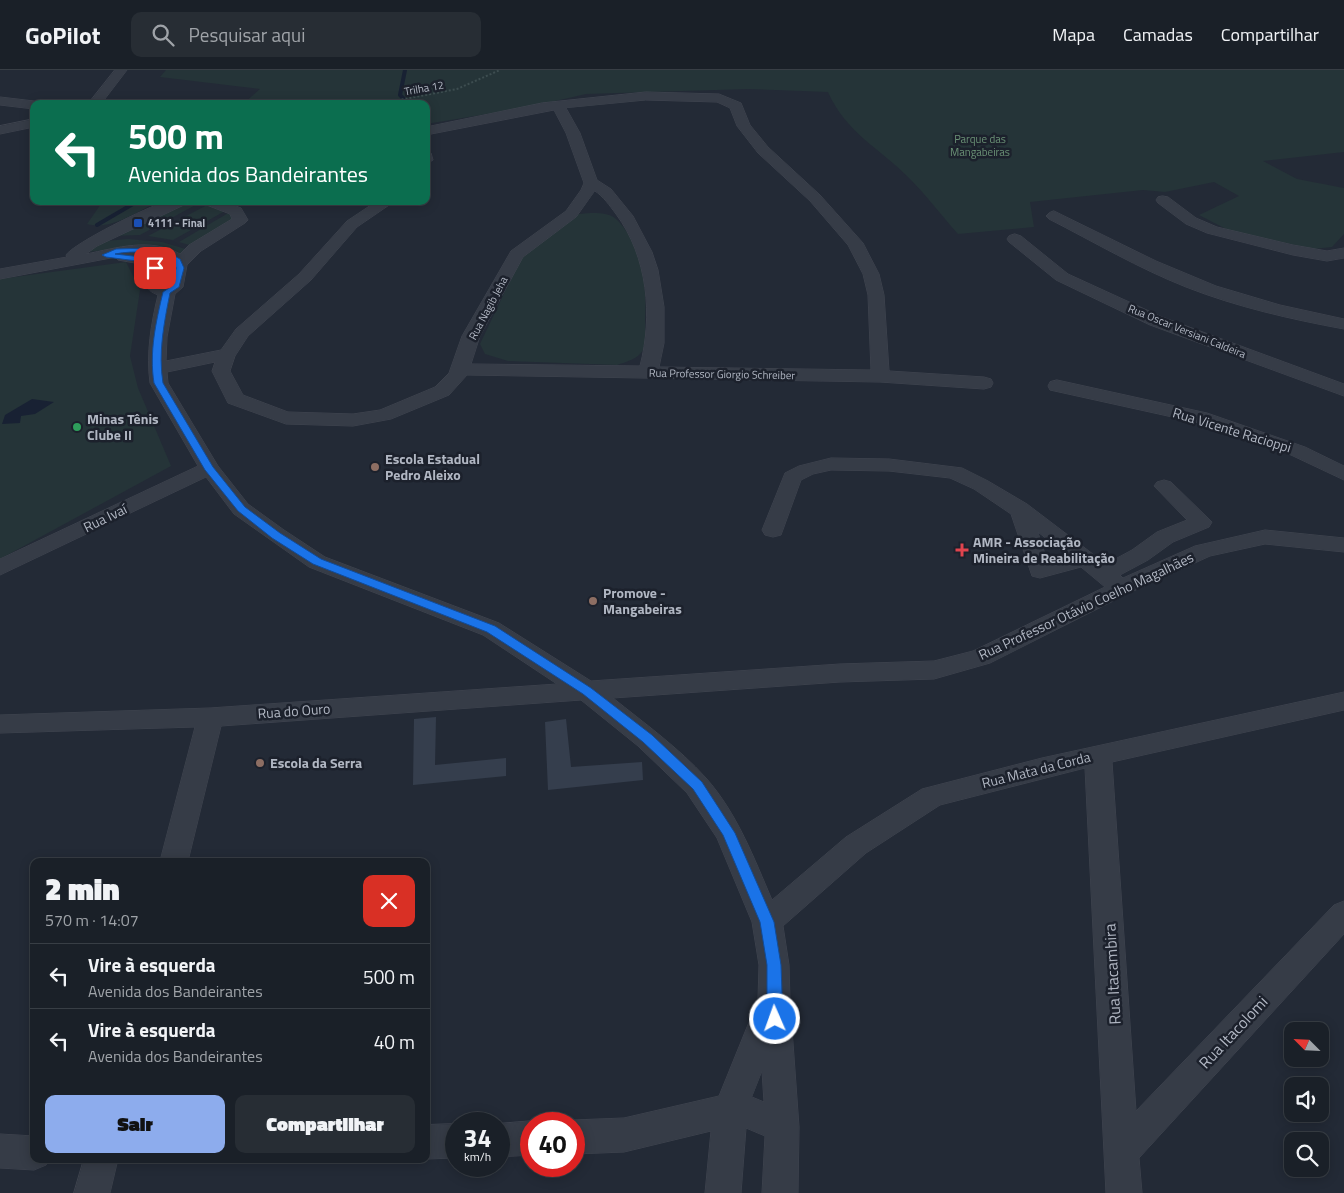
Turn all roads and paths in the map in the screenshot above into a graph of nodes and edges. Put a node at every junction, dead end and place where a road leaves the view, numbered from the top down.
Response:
1 (121, 70) edge
2 (500, 70) edge
3 (97, 100) edge
4 (396, 100) edge
5 (0, 101) edge
6 (30, 105) edge
7 (558, 106) junction
8 (30, 124) edge
9 (0, 130) edge
10 (430, 130) edge
11 (591, 183) junction
12 (1163, 200) dead end
13 (170, 205) edge
14 (220, 205) edge
15 (382, 205) edge
16 (576, 209) junction
17 (624, 213) junction
18 (1054, 216) dead end
19 (102, 238) junction
20 (1015, 238) dead end
21 (195, 248) junction
22 (1344, 253) edge
23 (106, 255) junction
24 (67, 261) junction
25 (179, 264) junction
26 (0, 274) edge
27 (167, 292) junction
28 (1344, 324) edge
29 (223, 363) junction
30 (460, 369) junction
31 (648, 373) junction
32 (158, 376) junction
33 (880, 376) junction
34 (984, 383) dead end
35 (1056, 386) dead end
36 (1344, 390) edge
37 (209, 468) junction
38 (1344, 474) edge
39 (1164, 486) dead end
40 (1020, 509) junction
41 (773, 530) dead end
42 (1344, 545) edge
43 (1084, 559) junction
44 (0, 569) edge
45 (1112, 582) junction
46 (542, 660) junction
47 (587, 691) junction
48 (526, 694) junction
49 (1344, 701) edge
50 (210, 717) junction
51 (0, 724) edge
52 (1098, 755) junction
53 (175, 858) edge
54 (1344, 914) edge
55 (767, 922) junction
56 (774, 1001) junction
57 (730, 1110) junction
58 (782, 1127) junction
59 (585, 1137) edge
60 (445, 1141) edge
61 (430, 1142) edge
62 (0, 1151) edge
63 (1122, 1151) junction
64 (30, 1153) edge
65 (100, 1163) edge
66 (92, 1193) edge
67 (723, 1193) edge
68 (780, 1193) edge
69 (1124, 1193) edge

1 - 3 street
2 - 4 path, Trilha 12
5 - 6 street
7 - 10 street
7 - 11 street
7 - 33 street
8 - 9 street
11 - 16 street, Rua Nagib Jeha
11 - 17 street
12 - 22 street
13 - 19 street
14 - 21 street
15 - 29 street
16 - 17 street
16 - 30 street, Rua Nagib Jeha
17 - 31 street
18 - 28 street
19 - 21 street
19 - 24 street
20 - 36 street, Rua Oscar Versiani Caldeira
21 - 25 street
23 - 24 street
23 - 25 street
23 - 27 street
24 - 26 street
25 - 27 street
27 - 32 street
29 - 30 street, Rua Nagib Jeha
29 - 32 street
30 - 31 street, Rua Professor Giorgio Schreiber
31 - 33 street, Rua Professor Giorgio Schreiber
32 - 37 street
33 - 34 street, Rua Professor Giorgio Schreiber
35 - 38 street, Rua Vicente Racioppi
37 - 44 street, Rua Ivaí
37 - 46 street
39 - 45 street
40 - 41 street
40 - 43 street
40 - 43 street
42 - 45 street, Rua Professor Otávio Coelho Magalhães
43 - 45 street
45 - 47 street, Rua Professor Otávio Coelho Magalhães
46 - 47 street
46 - 48 street
47 - 48 street, Rua do Ouro
47 - 55 street
48 - 50 street, Rua do Ouro
49 - 52 street, Rua Mata da Corda
50 - 51 street, Rua do Ouro
50 - 53 street
52 - 55 street, Rua Mata da Corda
52 - 63 street, Rua Itacambira
54 - 63 street, Rua Itacolomi
55 - 56 street
56 - 57 street
56 - 58 street
57 - 58 street
57 - 59 street
57 - 67 street
58 - 68 street
60 - 61 street
62 - 64 street
63 - 69 street, Rua Itacambira
65 - 66 street

